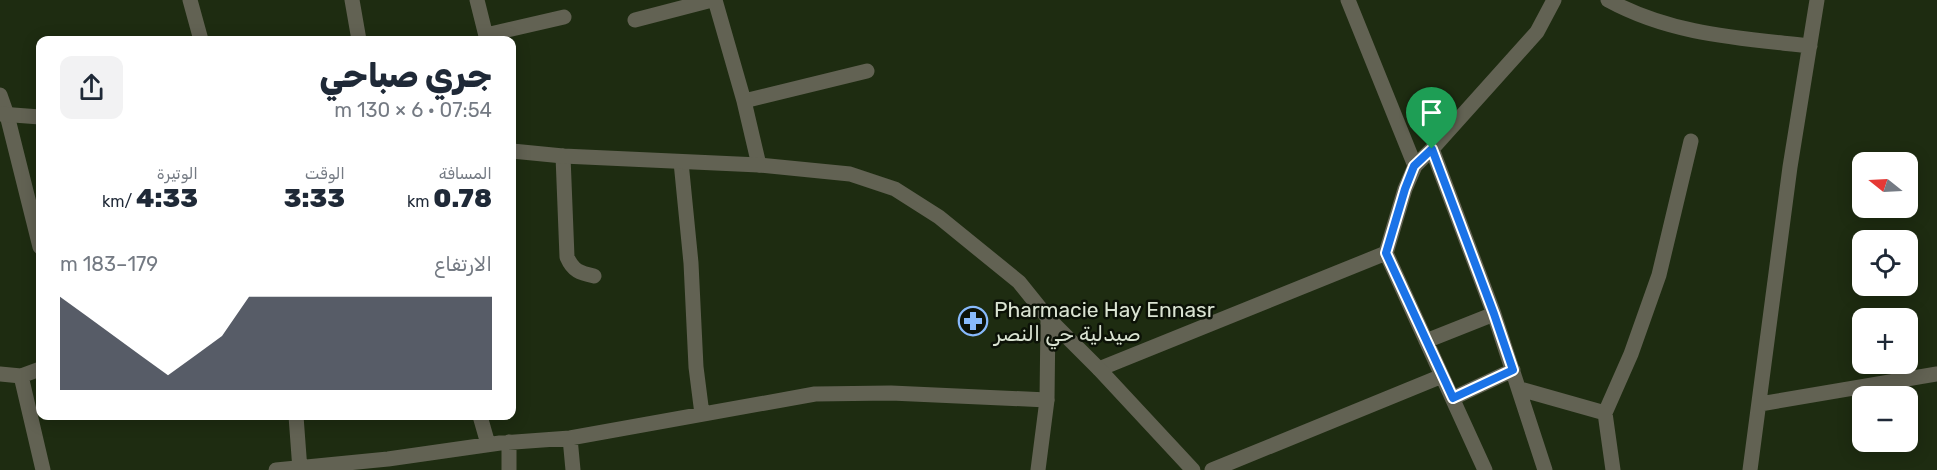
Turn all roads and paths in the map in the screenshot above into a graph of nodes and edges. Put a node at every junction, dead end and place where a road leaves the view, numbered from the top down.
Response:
1 (190, 0) edge
2 (352, 0) edge
3 (477, 0) edge
4 (713, 0) edge
5 (1348, 0) edge
6 (1554, 0) edge
7 (1608, 0) edge
8 (1817, 0) edge
9 (564, 17) dead end
10 (635, 20) dead end
11 (200, 36) edge
12 (358, 36) edge
13 (486, 36) edge
14 (494, 36) edge
15 (1810, 46) junction
16 (867, 71) dead end
17 (0, 95) edge
18 (744, 101) junction
19 (4, 115) edge
20 (36, 117) edge
21 (1691, 141) dead end
22 (1432, 149) junction
23 (516, 150) edge
24 (563, 156) junction
25 (681, 162) junction
26 (759, 165) junction
27 (1414, 166) junction
28 (36, 232) edge
29 (1386, 253) junction
30 (594, 276) dead end
31 (1494, 314) junction
32 (1048, 318) junction
33 (1426, 341) junction
34 (1099, 369) junction
35 (36, 370) edge
36 (1513, 370) junction
37 (0, 374) edge
38 (1937, 374) edge
39 (1442, 375) junction
40 (21, 376) junction
41 (1520, 389) junction
42 (1453, 398) junction
43 (1047, 400) junction
44 (1760, 404) junction
45 (1605, 413) junction
46 (702, 414) junction
47 (296, 420) edge
48 (481, 420) edge
49 (570, 438) junction
50 (509, 442) junction
51 (488, 444) junction
52 (300, 469) edge
53 (44, 470) edge
54 (276, 470) edge
55 (509, 470) edge
56 (573, 470) edge
57 (1038, 470) edge
58 (1193, 470) edge
59 (1212, 470) edge
60 (1485, 470) edge
61 (1545, 470) edge
62 (1613, 470) edge
63 (1750, 470) edge

1 - 11 street
2 - 12 street
3 - 13 street
4 - 10 street
4 - 18 street
5 - 27 street
6 - 22 street
7 - 15 street
8 - 15 street
9 - 14 street
15 - 44 street
16 - 18 street
17 - 19 street
18 - 26 street
19 - 20 street
19 - 28 street
21 - 45 street
22 - 27 street
22 - 31 street
23 - 24 street
24 - 25 street
24 - 30 street
25 - 26 street
25 - 46 street
26 - 32 street
27 - 29 street
29 - 33 street
29 - 34 street
31 - 33 street
31 - 36 street
32 - 34 street
32 - 43 street
33 - 39 street
34 - 58 street
35 - 40 street
36 - 41 street
36 - 42 street
37 - 40 street
38 - 44 street
39 - 42 street
39 - 59 street
40 - 53 street
41 - 45 street
41 - 61 street
42 - 60 street
43 - 46 street
43 - 57 street
44 - 63 street
45 - 62 street
46 - 49 street
47 - 52 street
48 - 51 street
49 - 50 street
49 - 56 street
50 - 51 street
50 - 55 street
51 - 52 street
52 - 54 street

